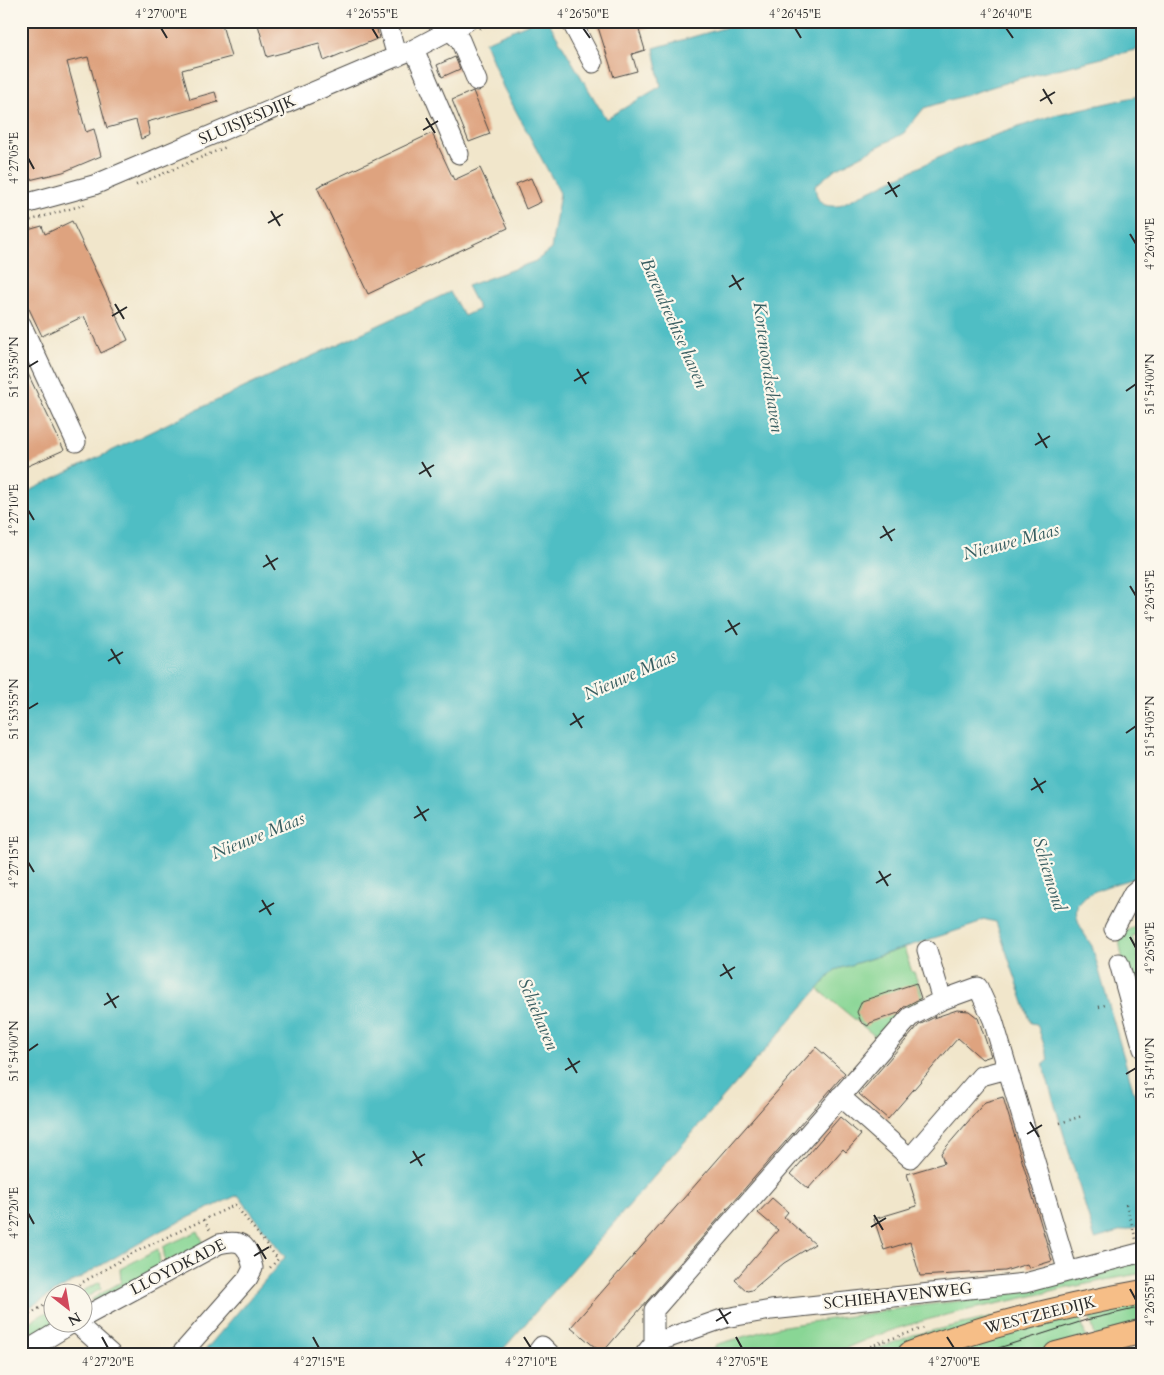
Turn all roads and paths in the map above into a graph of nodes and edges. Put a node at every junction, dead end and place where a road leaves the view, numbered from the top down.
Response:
1 (387, 21) edge
2 (467, 21) edge
3 (571, 21) edge
4 (450, 31) junction
5 (405, 53) junction
6 (593, 63) dead end
7 (477, 80) dead end
8 (459, 154) dead end
9 (21, 205) edge
10 (21, 324) edge
11 (76, 442) dead end
12 (1143, 885) edge
13 (1114, 929) dead end
14 (927, 950) dead end
15 (1119, 963) dead end
16 (942, 1000) junction
17 (1108, 1004) dead end
18 (1099, 1007) dead end
19 (1143, 1049) edge
20 (1007, 1069) junction
21 (840, 1096) junction
22 (1082, 1116) dead end
23 (1060, 1123) dead end
24 (1126, 1204) dead end
25 (222, 1212) dead end
26 (1135, 1234) dead end
27 (1143, 1252) edge
28 (1068, 1272) junction
29 (83, 1282) edge
30 (1143, 1292) edge
31 (42, 1307) edge
32 (92, 1313) edge
33 (21, 1319) edge
34 (1143, 1331) edge
35 (58, 1332) edge
36 (87, 1332) edge
37 (184, 1344) edge
38 (650, 1349) edge
39 (21, 1354) edge
40 (112, 1354) edge
41 (910, 1354) edge
42 (1056, 1354) edge

1 - 5 street
2 - 4 street, SLUISJESDIJK
3 - 6 street
4 - 5 street, SLUISJESDIJK
4 - 7 street
5 - 8 street
5 - 9 street, SLUISJESDIJK
10 - 11 street
12 - 13 street
14 - 16 street
15 - 19 street
16 - 20 street
16 - 21 street
17 - 18 path
20 - 21 street
20 - 28 street
21 - 38 street
22 - 23 path
24 - 26 path
25 - 29 path, LLOYDKADE
27 - 28 street, SCHIEHAVENWEG
28 - 38 street, SCHIEHAVENWEG
30 - 41 main road, WESTZEEDIJK
31 - 33 path
32 - 37 street, LLOYDKADE
34 - 42 main road
35 - 39 street
36 - 40 street

